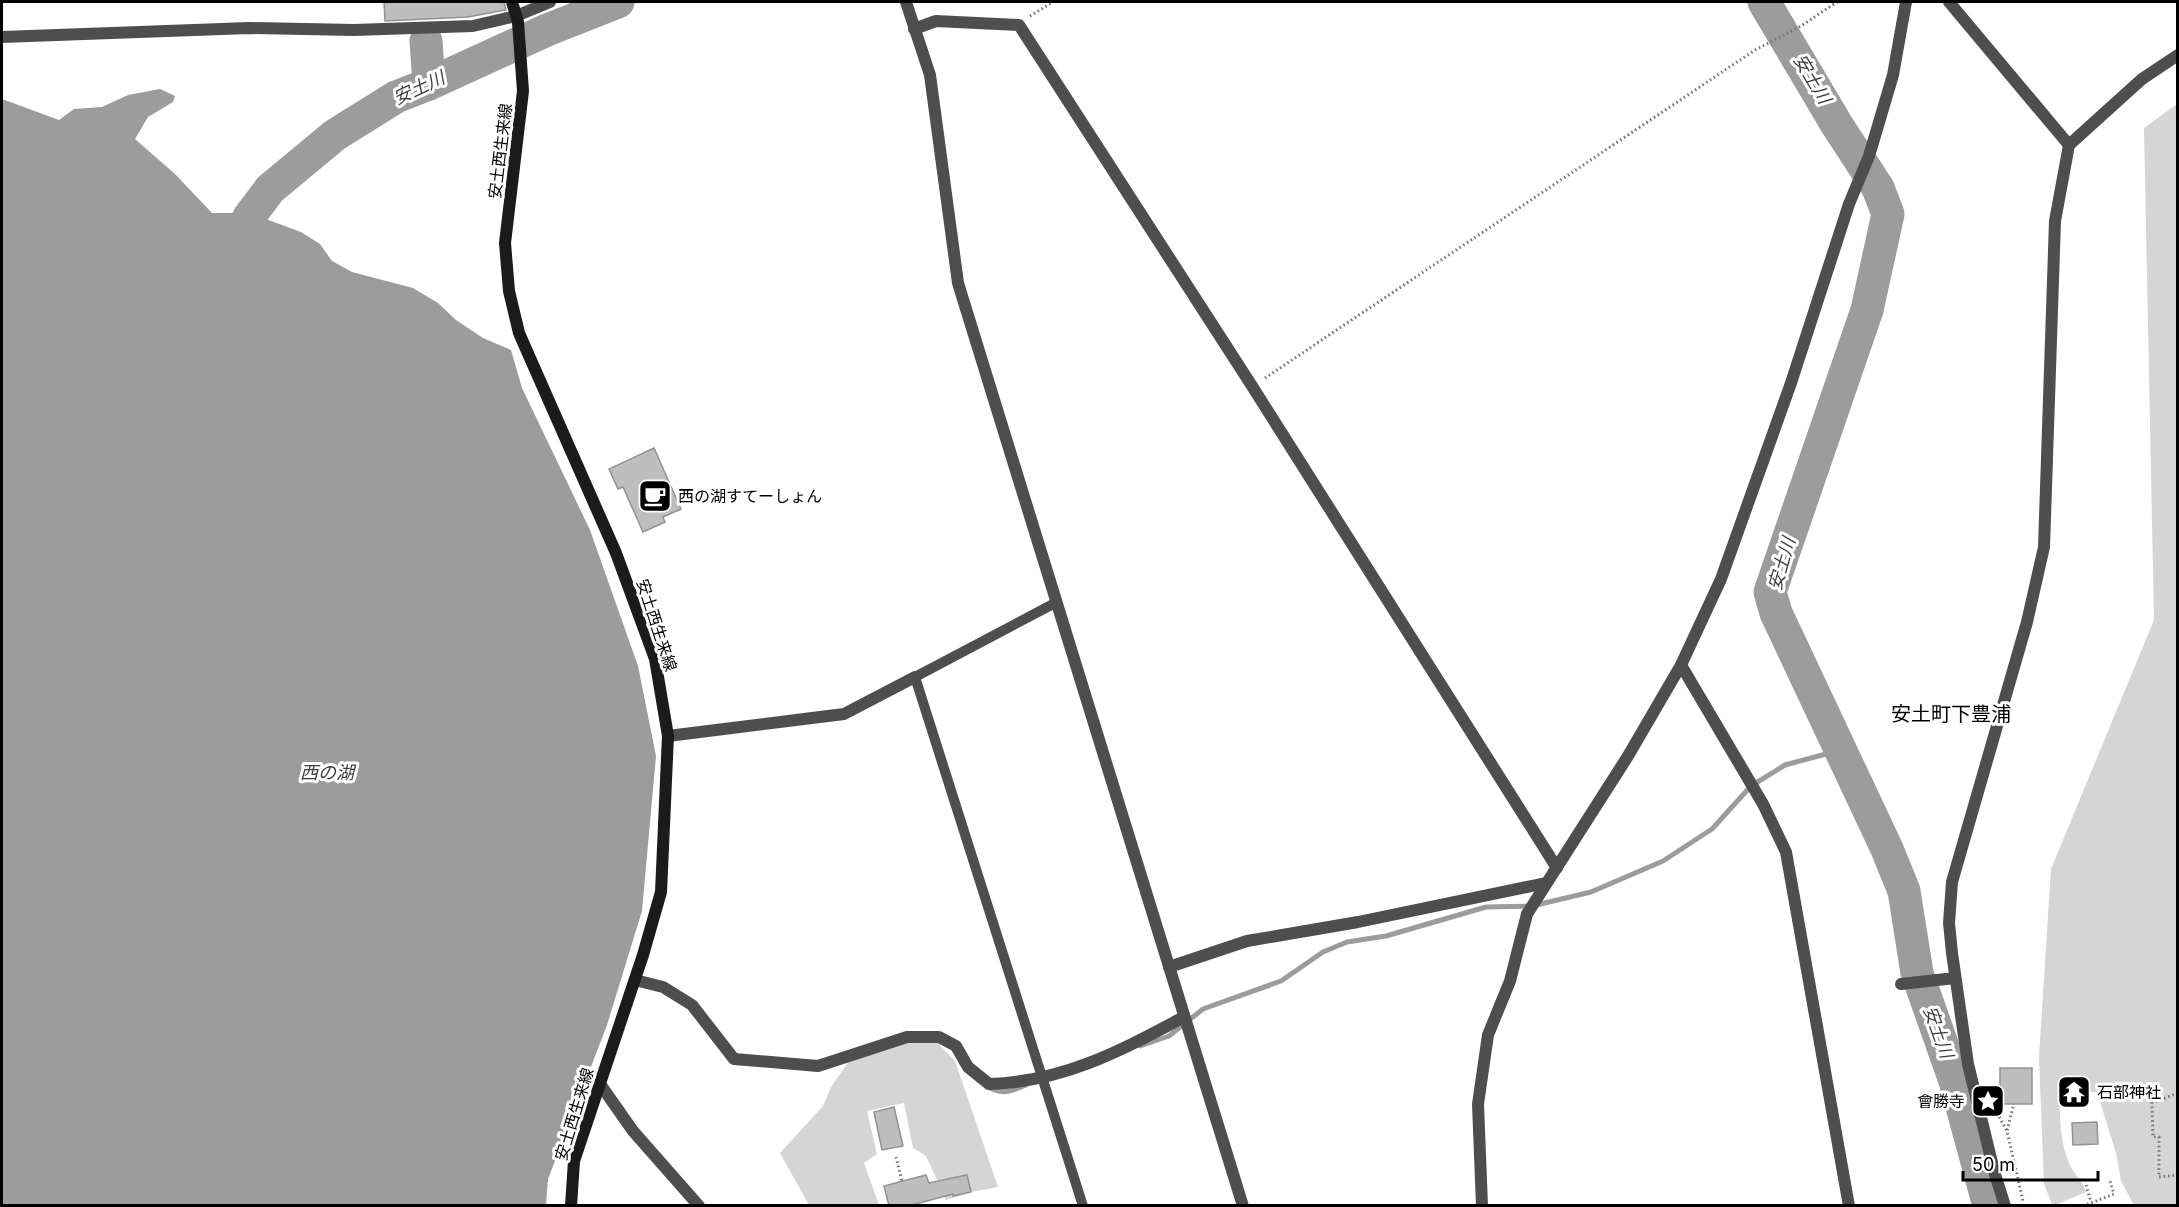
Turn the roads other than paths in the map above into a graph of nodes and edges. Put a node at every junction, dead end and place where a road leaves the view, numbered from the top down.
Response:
1 (512, 2) edge
2 (550, 2) edge
3 (906, 2) edge
4 (1906, 2) edge
5 (1949, 2) edge
6 (517, 19) junction
7 (914, 29) junction
8 (2, 37) edge
9 (2178, 55) edge
10 (2069, 145) junction
11 (1057, 602) junction
12 (1681, 665) junction
13 (915, 677) junction
14 (668, 736) junction
15 (1557, 868) junction
16 (1543, 888) junction
17 (1169, 967) junction
18 (1955, 978) junction
19 (635, 980) junction
20 (1901, 984) dead end
21 (1184, 1017) junction
22 (1042, 1076) junction
23 (600, 1084) junction
24 (571, 1206) edge
25 (699, 1206) edge
26 (1083, 1206) edge
27 (1243, 1206) edge
28 (1482, 1206) edge
29 (1850, 1206) edge
30 (2005, 1206) edge

1 - 6 main road, 安土西生来線
2 - 6 street
3 - 7 street
4 - 12 street
5 - 10 street
6 - 8 street
6 - 14 main road, 安土西生来線
7 - 11 street
7 - 15 street
9 - 10 street
10 - 18 street
11 - 13 lane
11 - 17 street
12 - 15 street
12 - 29 street
13 - 14 street
13 - 22 lane
14 - 19 main road, 安土西生来線
15 - 16 street
16 - 17 street
16 - 28 street
17 - 21 street
18 - 20 street
18 - 30 street
19 - 22 street
19 - 23 main road, 安土西生来線
21 - 22 street
21 - 27 street
22 - 26 lane
23 - 24 main road, 安土西生来線
23 - 25 street

